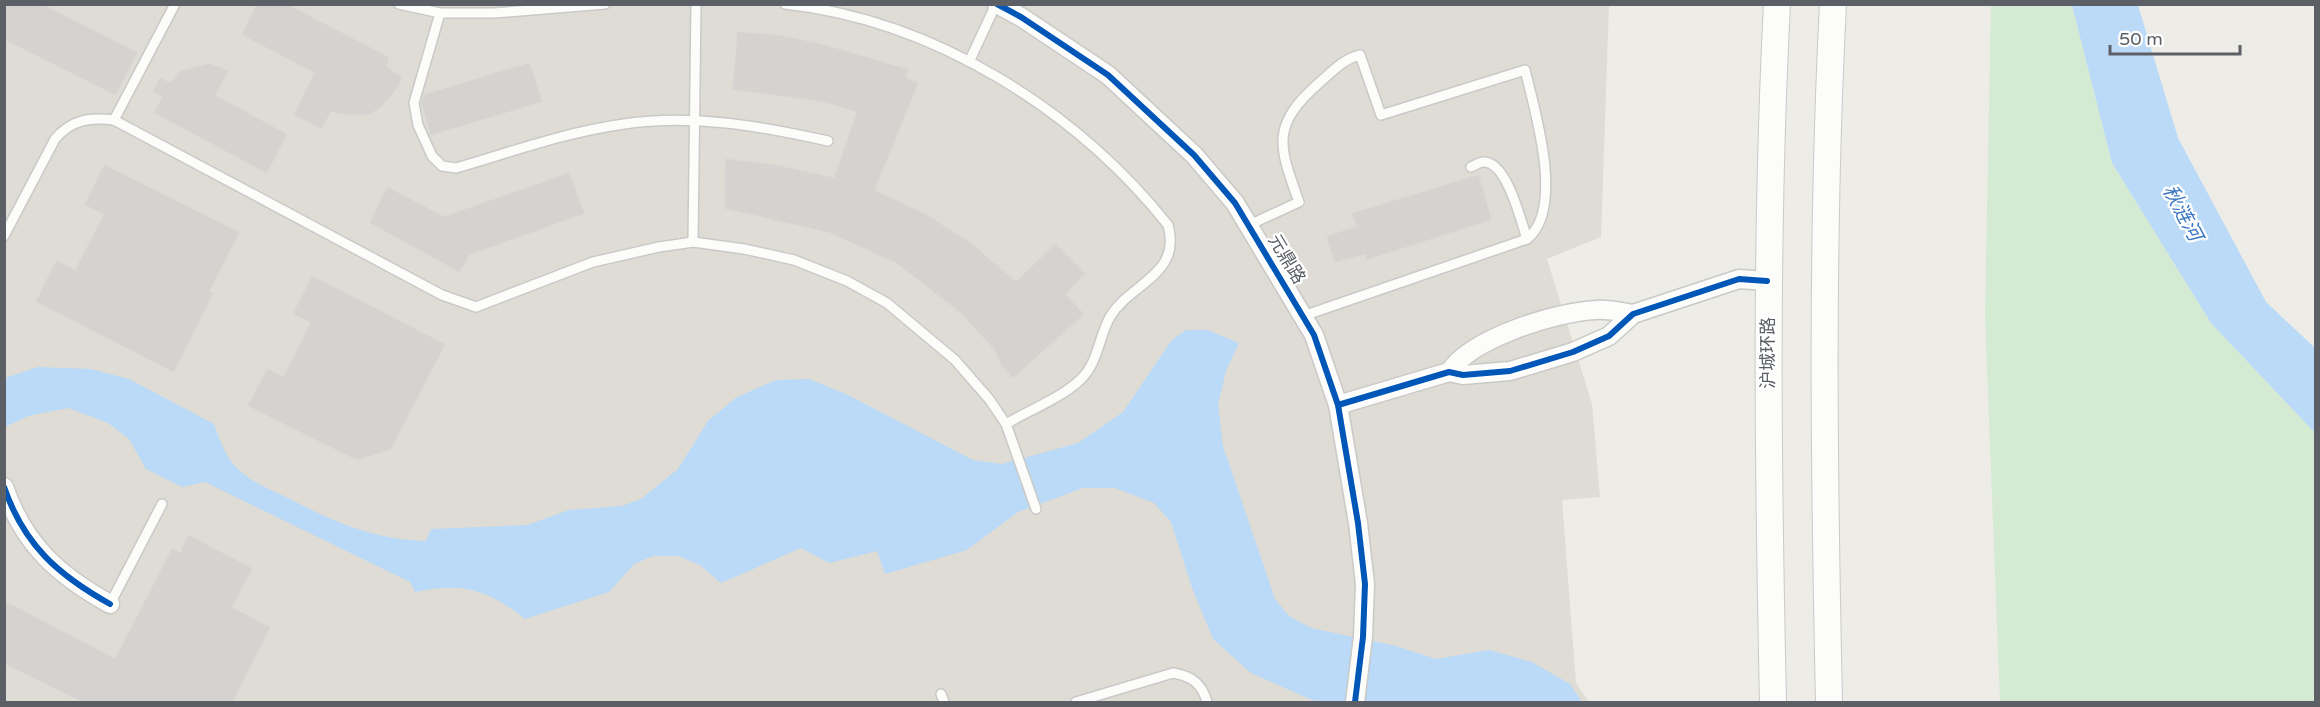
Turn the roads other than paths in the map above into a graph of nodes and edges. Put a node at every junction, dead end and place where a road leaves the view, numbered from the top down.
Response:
1 (175, 4) edge
2 (399, 4) edge
3 (605, 4) edge
4 (696, 4) edge
5 (785, 4) edge
6 (996, 4) edge
7 (1777, 4) edge
8 (1833, 4) edge
9 (440, 14) junction
10 (969, 62) junction
11 (114, 120) junction
12 (694, 120) junction
13 (828, 141) dead end
14 (1471, 167) dead end
15 (1249, 225) junction
16 (4, 236) edge
17 (1527, 239) junction
18 (693, 242) junction
19 (1767, 280) junction
20 (1633, 314) junction
21 (1303, 316) junction
22 (1449, 372) junction
23 (1338, 405) junction
24 (1006, 424) junction
25 (4, 487) edge
26 (162, 504) dead end
27 (1036, 509) dead end
28 (110, 604) joint
29 (1076, 702) edge
30 (1207, 702) edge
31 (1354, 702) edge
32 (1773, 702) edge
33 (1829, 702) edge

1 - 11 lane
2 - 9 lane
3 - 9 lane
4 - 12 lane
5 - 10 lane
6 - 10 lane
6 - 15 street, 元鼎路
7 - 19 main road, 沪城环路
8 - 33 main road
9 - 12 lane
10 - 24 lane
11 - 16 lane
11 - 18 lane
12 - 13 lane
12 - 18 lane
14 - 17 lane
15 - 17 lane
15 - 21 street, 元鼎路
17 - 21 lane
18 - 24 lane
19 - 20 street
19 - 32 main road, 沪城环路
20 - 22 street
20 - 22 street
21 - 23 street, 元鼎路
22 - 23 street
23 - 31 street, 元鼎路
24 - 27 lane
25 - 28 street
26 - 28 lane
29 - 30 lane

